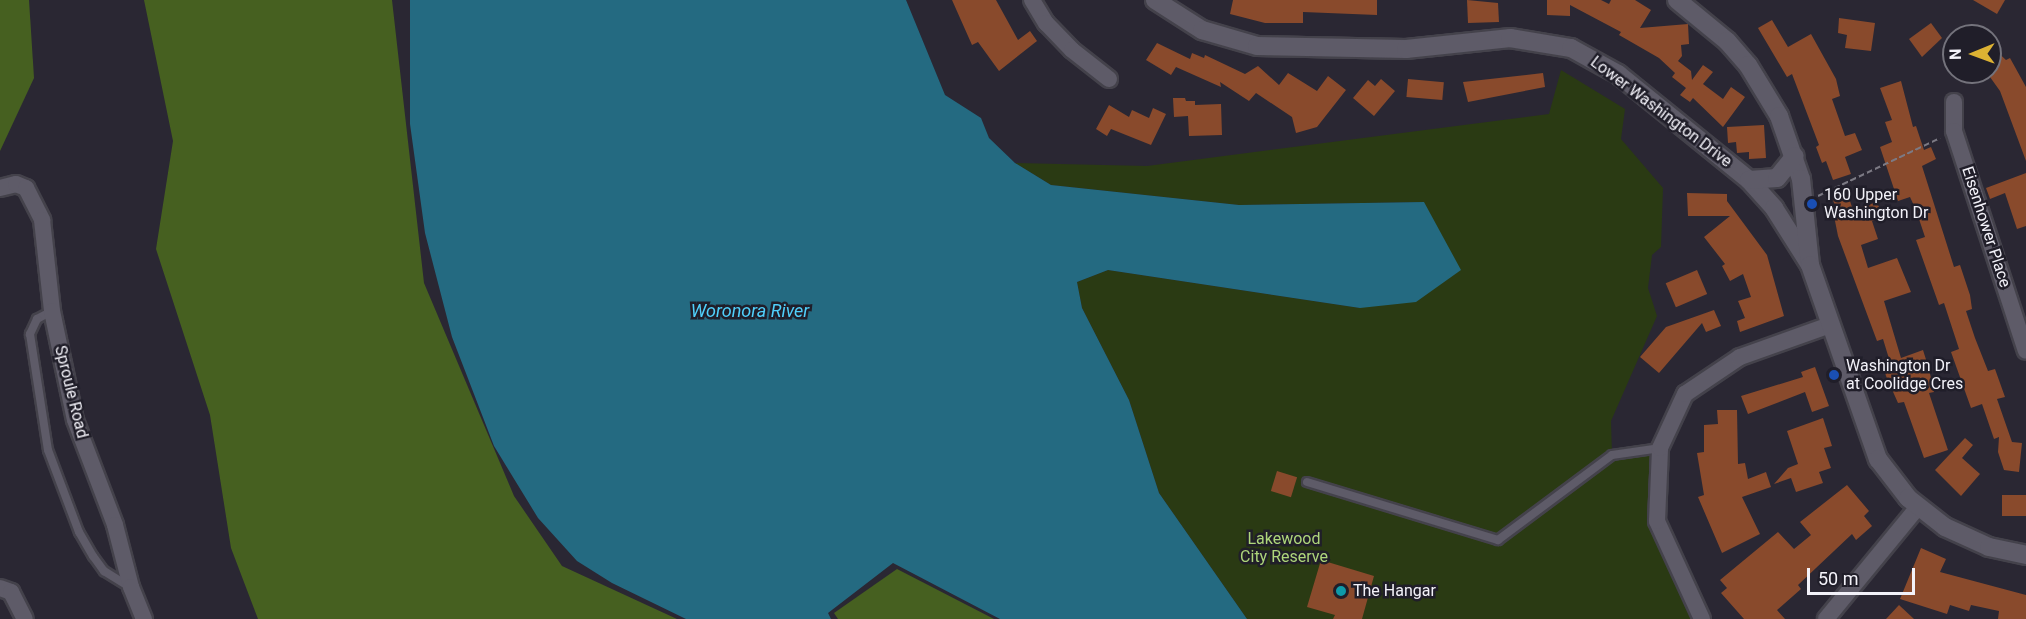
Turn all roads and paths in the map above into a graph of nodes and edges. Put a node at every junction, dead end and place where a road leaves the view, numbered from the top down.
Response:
1 (1032, 0) edge
2 (1155, 0) edge
3 (1677, 0) edge
4 (1109, 80) dead end
5 (1954, 102) dead end
6 (1954, 131) junction
7 (1795, 156) junction
8 (1749, 180) junction
9 (0, 188) edge
10 (1804, 201) junction
11 (1810, 265) junction
12 (52, 311) junction
13 (1830, 325) junction
14 (2026, 351) edge
15 (1660, 448) junction
16 (1307, 482) dead end
17 (1918, 507) junction
18 (2026, 555) edge
19 (131, 587) junction
20 (0, 588) edge
21 (25, 619) edge
22 (144, 619) edge
23 (1702, 619) edge
24 (1826, 619) edge

1 - 4 street
2 - 8 street, Lower Washington Drive
3 - 7 street
5 - 6 street, Eisenhower Place
6 - 10 path
6 - 14 street, Eisenhower Place
7 - 8 street
7 - 10 street
8 - 11 street, Lower Washington Drive
9 - 12 street, Sproule Road
10 - 11 street
11 - 13 street
12 - 19 street, Sproule Road
12 - 19 lane
13 - 15 street
13 - 17 street
15 - 16 lane
15 - 23 street
17 - 18 street
17 - 24 street
19 - 22 street, Sproule Road
20 - 21 street

